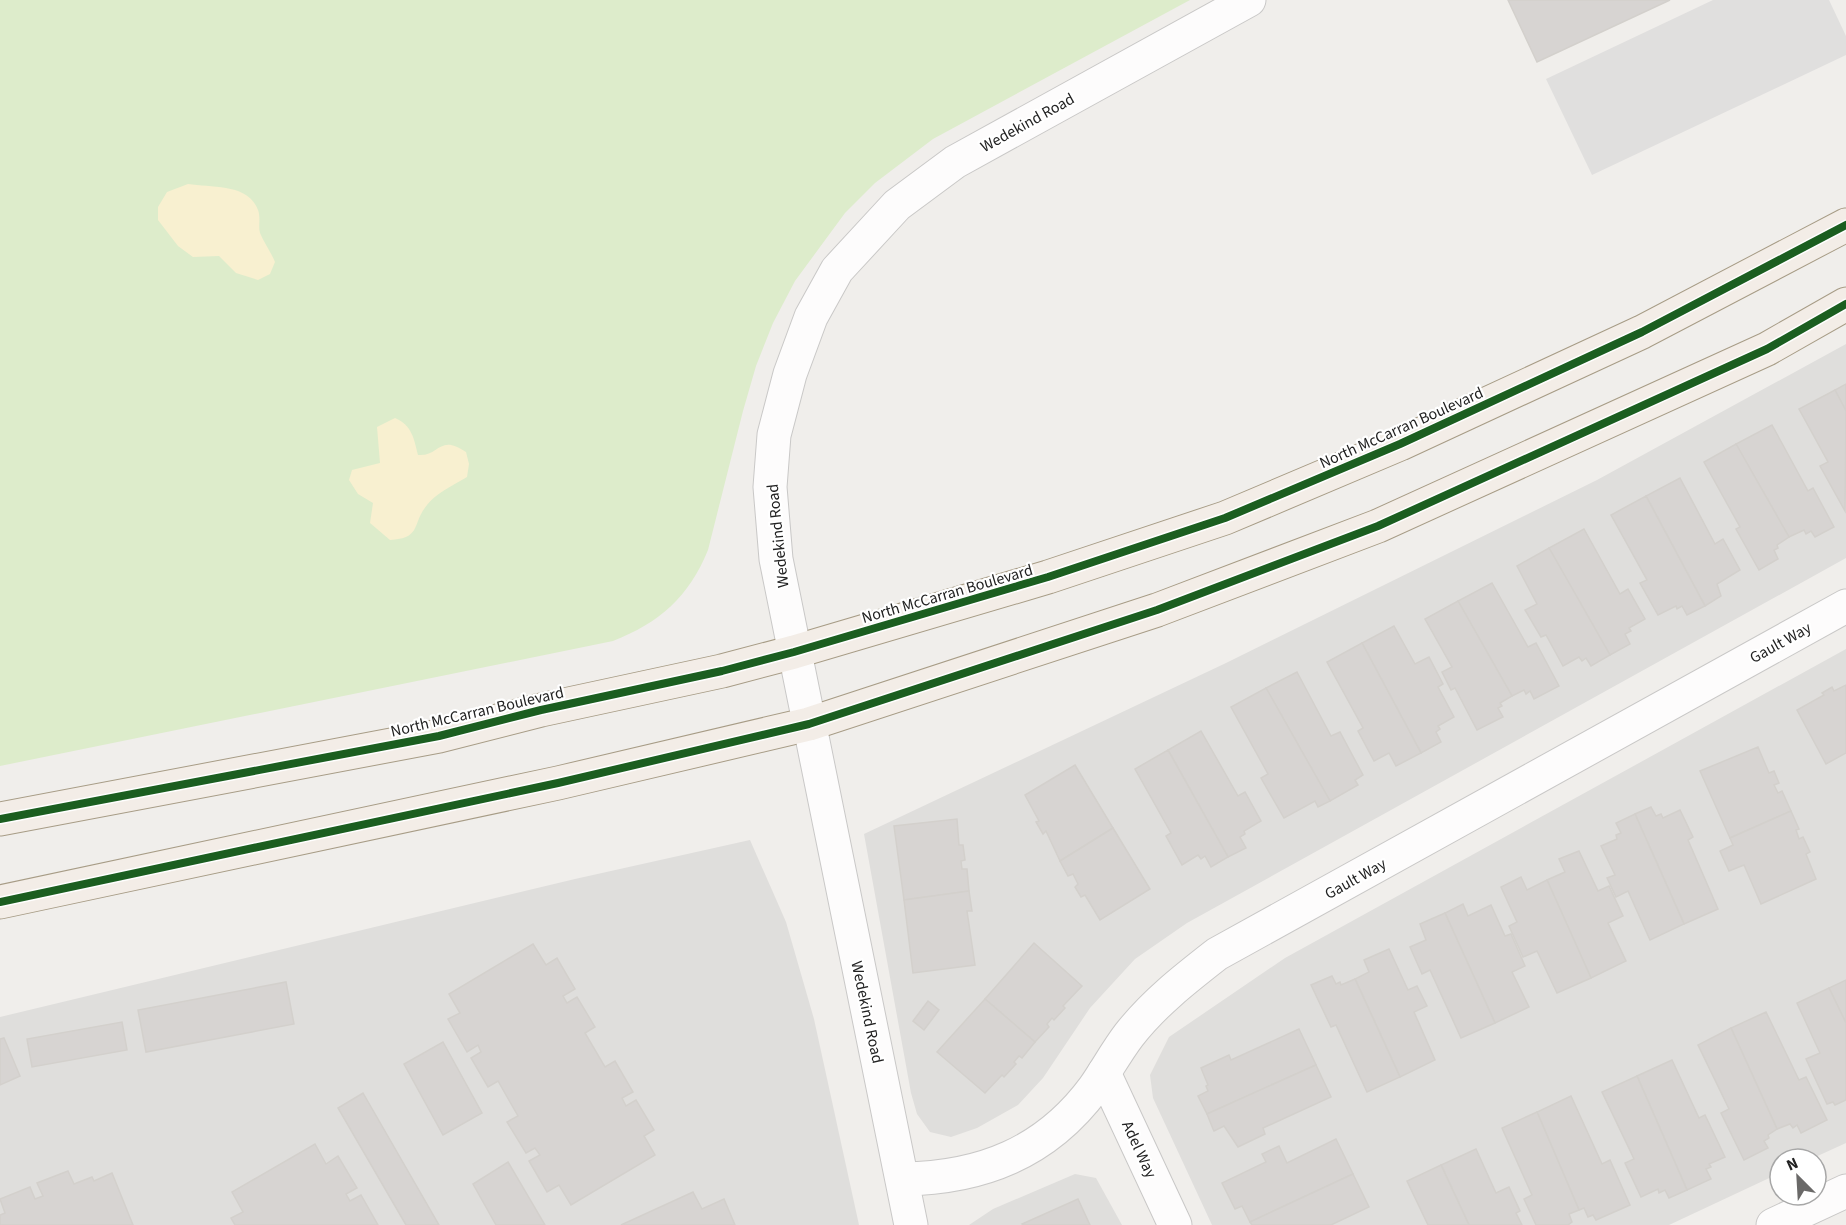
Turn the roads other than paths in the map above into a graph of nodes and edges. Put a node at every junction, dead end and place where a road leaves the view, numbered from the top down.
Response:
1 (1249, 0) edge
2 (1846, 225) edge
3 (1846, 304) edge
4 (1846, 606) edge
5 (794, 652) junction
6 (809, 724) junction
7 (0, 819) edge
8 (0, 902) edge
9 (1104, 1072) junction
10 (903, 1179) junction
11 (1846, 1191) edge
12 (911, 1225) edge
13 (1175, 1225) edge
14 (1773, 1225) edge

1 - 5 street, Wedekind Road
2 - 5 main road, North McCarran Boulevard
3 - 6 main road
4 - 9 street, Gault Way
5 - 6 street, Wedekind Road
5 - 7 main road, North McCarran Boulevard
6 - 8 main road
6 - 10 street, Wedekind Road
9 - 10 street, Gault Way
9 - 13 street, Adel Way
10 - 12 street, Wedekind Road
11 - 14 street

